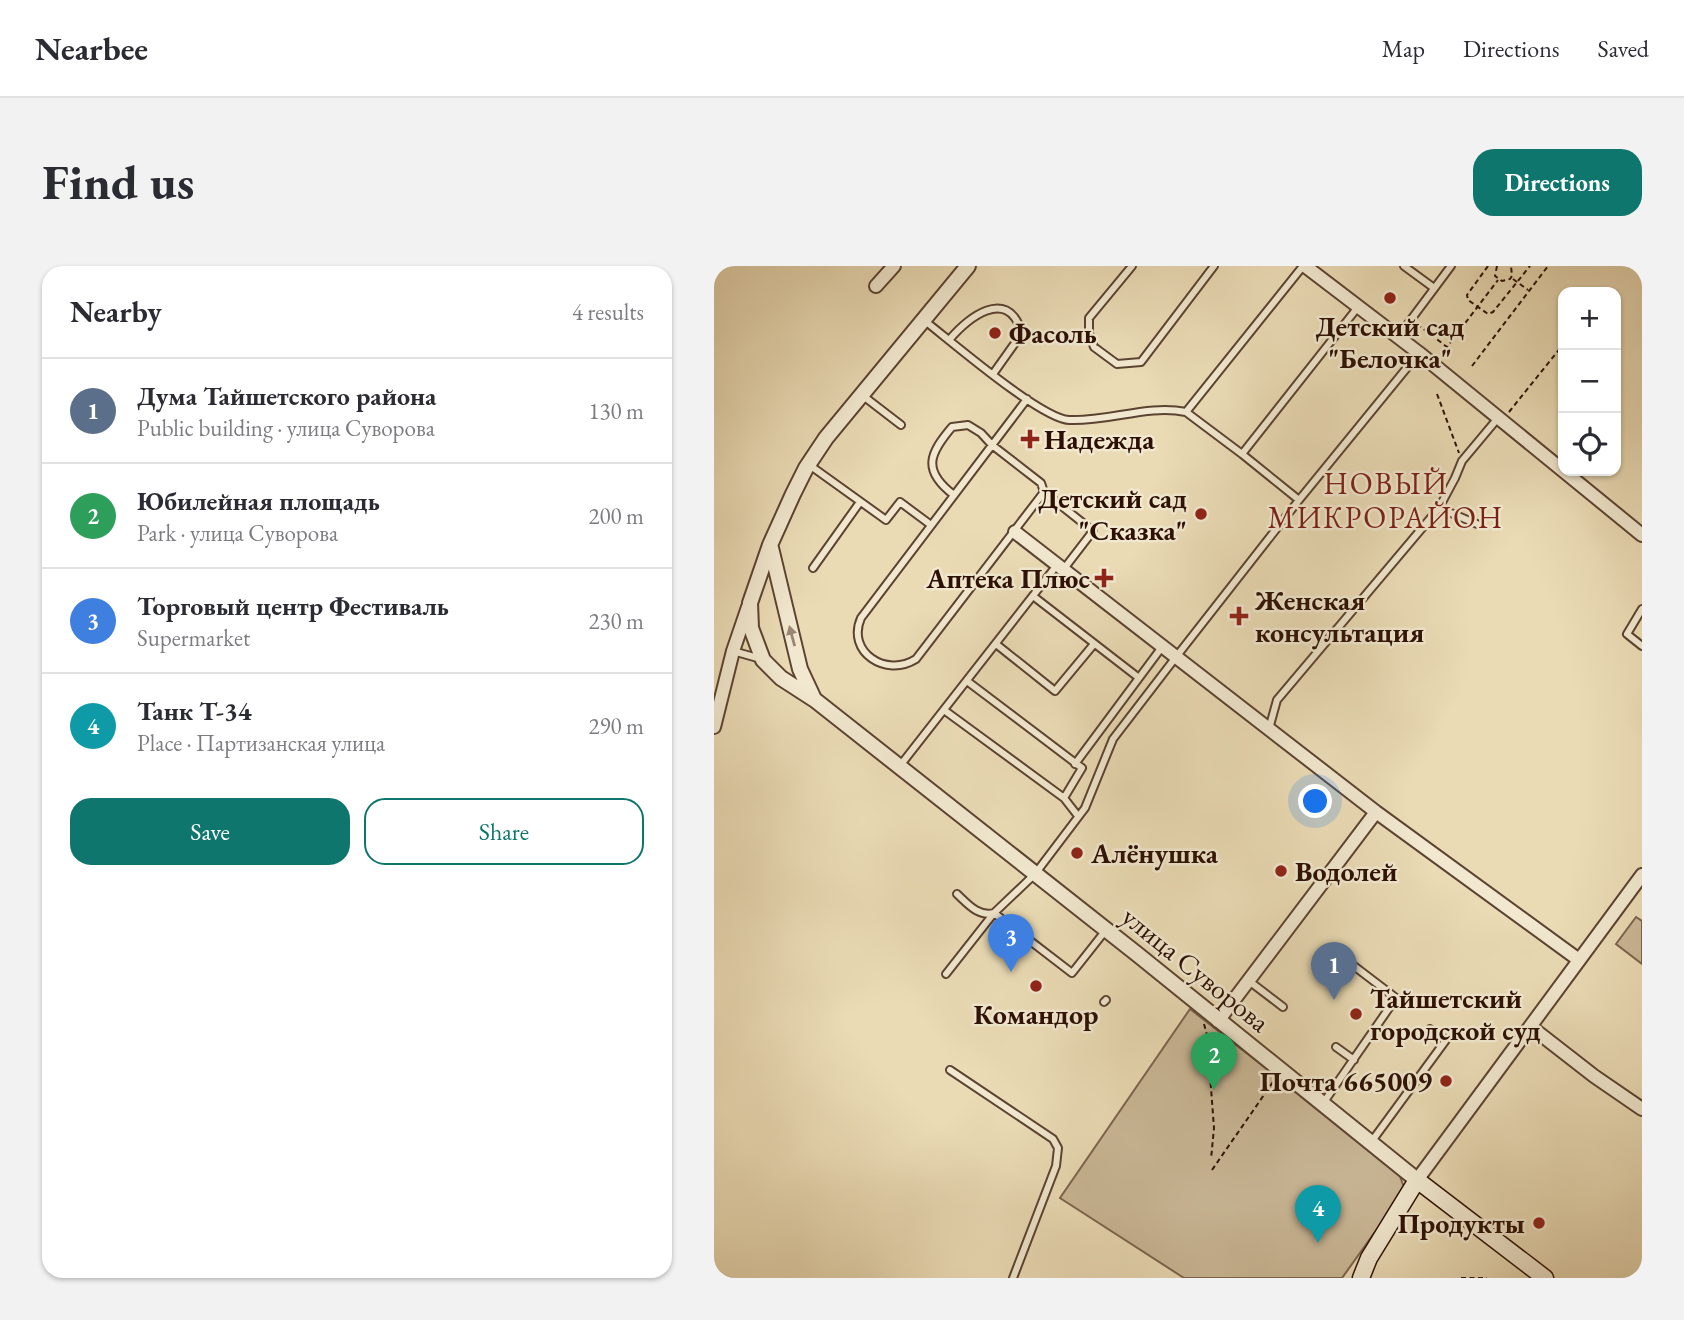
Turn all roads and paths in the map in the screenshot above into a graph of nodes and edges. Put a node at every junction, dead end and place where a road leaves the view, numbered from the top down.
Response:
1 (894, 266) edge
2 (968, 266) edge
3 (1132, 266) edge
4 (1214, 266) edge
5 (1304, 266) edge
6 (1404, 266) edge
7 (1451, 266) edge
8 (1488, 266) edge
9 (1496, 266) edge
10 (1511, 266) edge
11 (1531, 266) edge
12 (1548, 266) edge
13 (1511, 277) junction
14 (1498, 279) junction
15 (1518, 282) junction
16 (876, 286) dead end
17 (1434, 288) junction
18 (1529, 291) junction
19 (1358, 307) junction
20 (1477, 307) junction
21 (1411, 319) junction
22 (923, 320) junction
23 (1398, 337) junction
24 (949, 340) junction
25 (1559, 350) edge
26 (1419, 353) junction
27 (1472, 366) dead end
28 (993, 374) junction
29 (1437, 394) dead end
30 (862, 395) junction
31 (1027, 399) junction
32 (1186, 412) junction
33 (1500, 420) junction
34 (901, 425) dead end
35 (992, 444) junction
36 (1242, 454) junction
37 (1462, 461) junction
38 (808, 464) junction
39 (1044, 492) junction
40 (954, 495) junction
41 (1299, 499) junction
42 (860, 502) junction
43 (1438, 508) junction
44 (1477, 524) dead end
45 (931, 525) junction
46 (1015, 532) junction
47 (1642, 535) edge
48 (770, 545) junction
49 (813, 568) dead end
50 (1060, 568) junction
51 (1033, 596) junction
52 (750, 603) junction
53 (1642, 609) edge
54 (996, 644) junction
55 (1094, 644) junction
56 (1642, 646) edge
57 (1162, 647) junction
58 (733, 651) junction
59 (1176, 657) junction
60 (762, 660) junction
61 (1139, 678) junction
62 (967, 681) junction
63 (815, 701) junction
64 (944, 710) junction
65 (714, 727) edge
66 (1269, 729) junction
67 (1075, 764) junction
68 (899, 768) junction
69 (1064, 798) junction
70 (1376, 812) junction
71 (1077, 816) junction
72 (1035, 874) junction
73 (1642, 875) edge
74 (957, 894) dead end
75 (994, 913) junction
76 (1106, 930) junction
77 (1579, 960) junction
78 (1354, 966) dead end
79 (946, 974) dead end
80 (1249, 981) junction
81 (1283, 1007) dead end
82 (1205, 1010) junction
83 (1218, 1021) junction
84 (1531, 1027) junction
85 (1430, 1029) dead end
86 (1336, 1047) dead end
87 (1354, 1060) junction
88 (950, 1070) dead end
89 (1281, 1070) junction
90 (1323, 1104) junction
91 (1642, 1109) edge
92 (1370, 1143) junction
93 (1211, 1159) dead end
94 (1212, 1170) dead end
95 (1417, 1180) junction
96 (1013, 1278) edge
97 (1361, 1278) edge
98 (1461, 1278) edge
99 (1487, 1278) edge
100 (1545, 1278) edge

1 - 16 street
2 - 22 street
3 - 4 lane
5 - 19 street
5 - 32 lane
6 - 17 lane
7 - 17 lane
8 - 20 path
9 - 14 path
10 - 13 path
11 - 15 path
12 - 18 path
13 - 14 path
13 - 15 path
14 - 20 path
15 - 18 path
15 - 20 path
17 - 21 lane
18 - 27 path
19 - 23 street
19 - 36 lane
20 - 21 path
21 - 23 lane
22 - 24 lane
22 - 30 street
23 - 26 street
24 - 28 lane
24 - 28 lane
25 - 33 path
26 - 33 street
26 - 41 lane
28 - 31 lane
29 - 37 path
30 - 34 lane
30 - 38 street
31 - 32 lane
31 - 35 lane
32 - 36 lane
33 - 37 lane
33 - 47 street
35 - 39 lane
35 - 40 lane
35 - 40 lane
36 - 41 lane
37 - 43 lane
38 - 42 lane
38 - 48 street
39 - 46 lane
39 - 50 lane
40 - 45 lane
41 - 59 lane
42 - 45 lane
42 - 49 lane
43 - 44 lane
43 - 66 lane
45 - 46 lane
46 - 50 street
48 - 52 street
63 -> 48 street
50 - 51 lane
50 - 57 street
51 - 54 lane
51 - 55 lane
52 - 58 street
52 - 60 street
53 - 56 lane
54 - 55 lane
54 - 62 lane
55 - 61 lane
57 - 59 street
57 - 61 lane
58 - 60 lane
58 - 65 street
59 - 66 street
59 - 71 lane
60 - 63 street, улица Суворова
61 - 67 lane
62 - 64 lane
62 - 67 lane
63 - 68 street, улица Суворова
64 - 68 lane
64 - 69 lane
66 - 70 street
67 - 69 lane
68 - 72 street, улица Суворова
69 - 71 lane
70 - 77 street
70 - 80 street
71 - 72 lane
72 - 75 lane
72 - 76 street, улица Суворова
73 - 77 street
74 - 75 lane
75 - 76 lane
75 - 79 lane
76 - 82 street, улица Суворова
77 - 84 street
78 - 87 lane
80 - 81 lane
80 - 83 street
82 - 83 street, улица Суворова
82 - 93 path
83 - 89 street, улица Суворова
84 - 91 street
84 - 95 street
85 - 92 lane
86 - 87 lane
87 - 90 lane
88 - 96 lane
89 - 90 street, улица Суворова
89 - 94 path
90 - 92 street, улица Суворова
92 - 95 street, улица Суворова
95 - 97 main road
95 - 100 main road, улица Суворова
98 - 99 path

